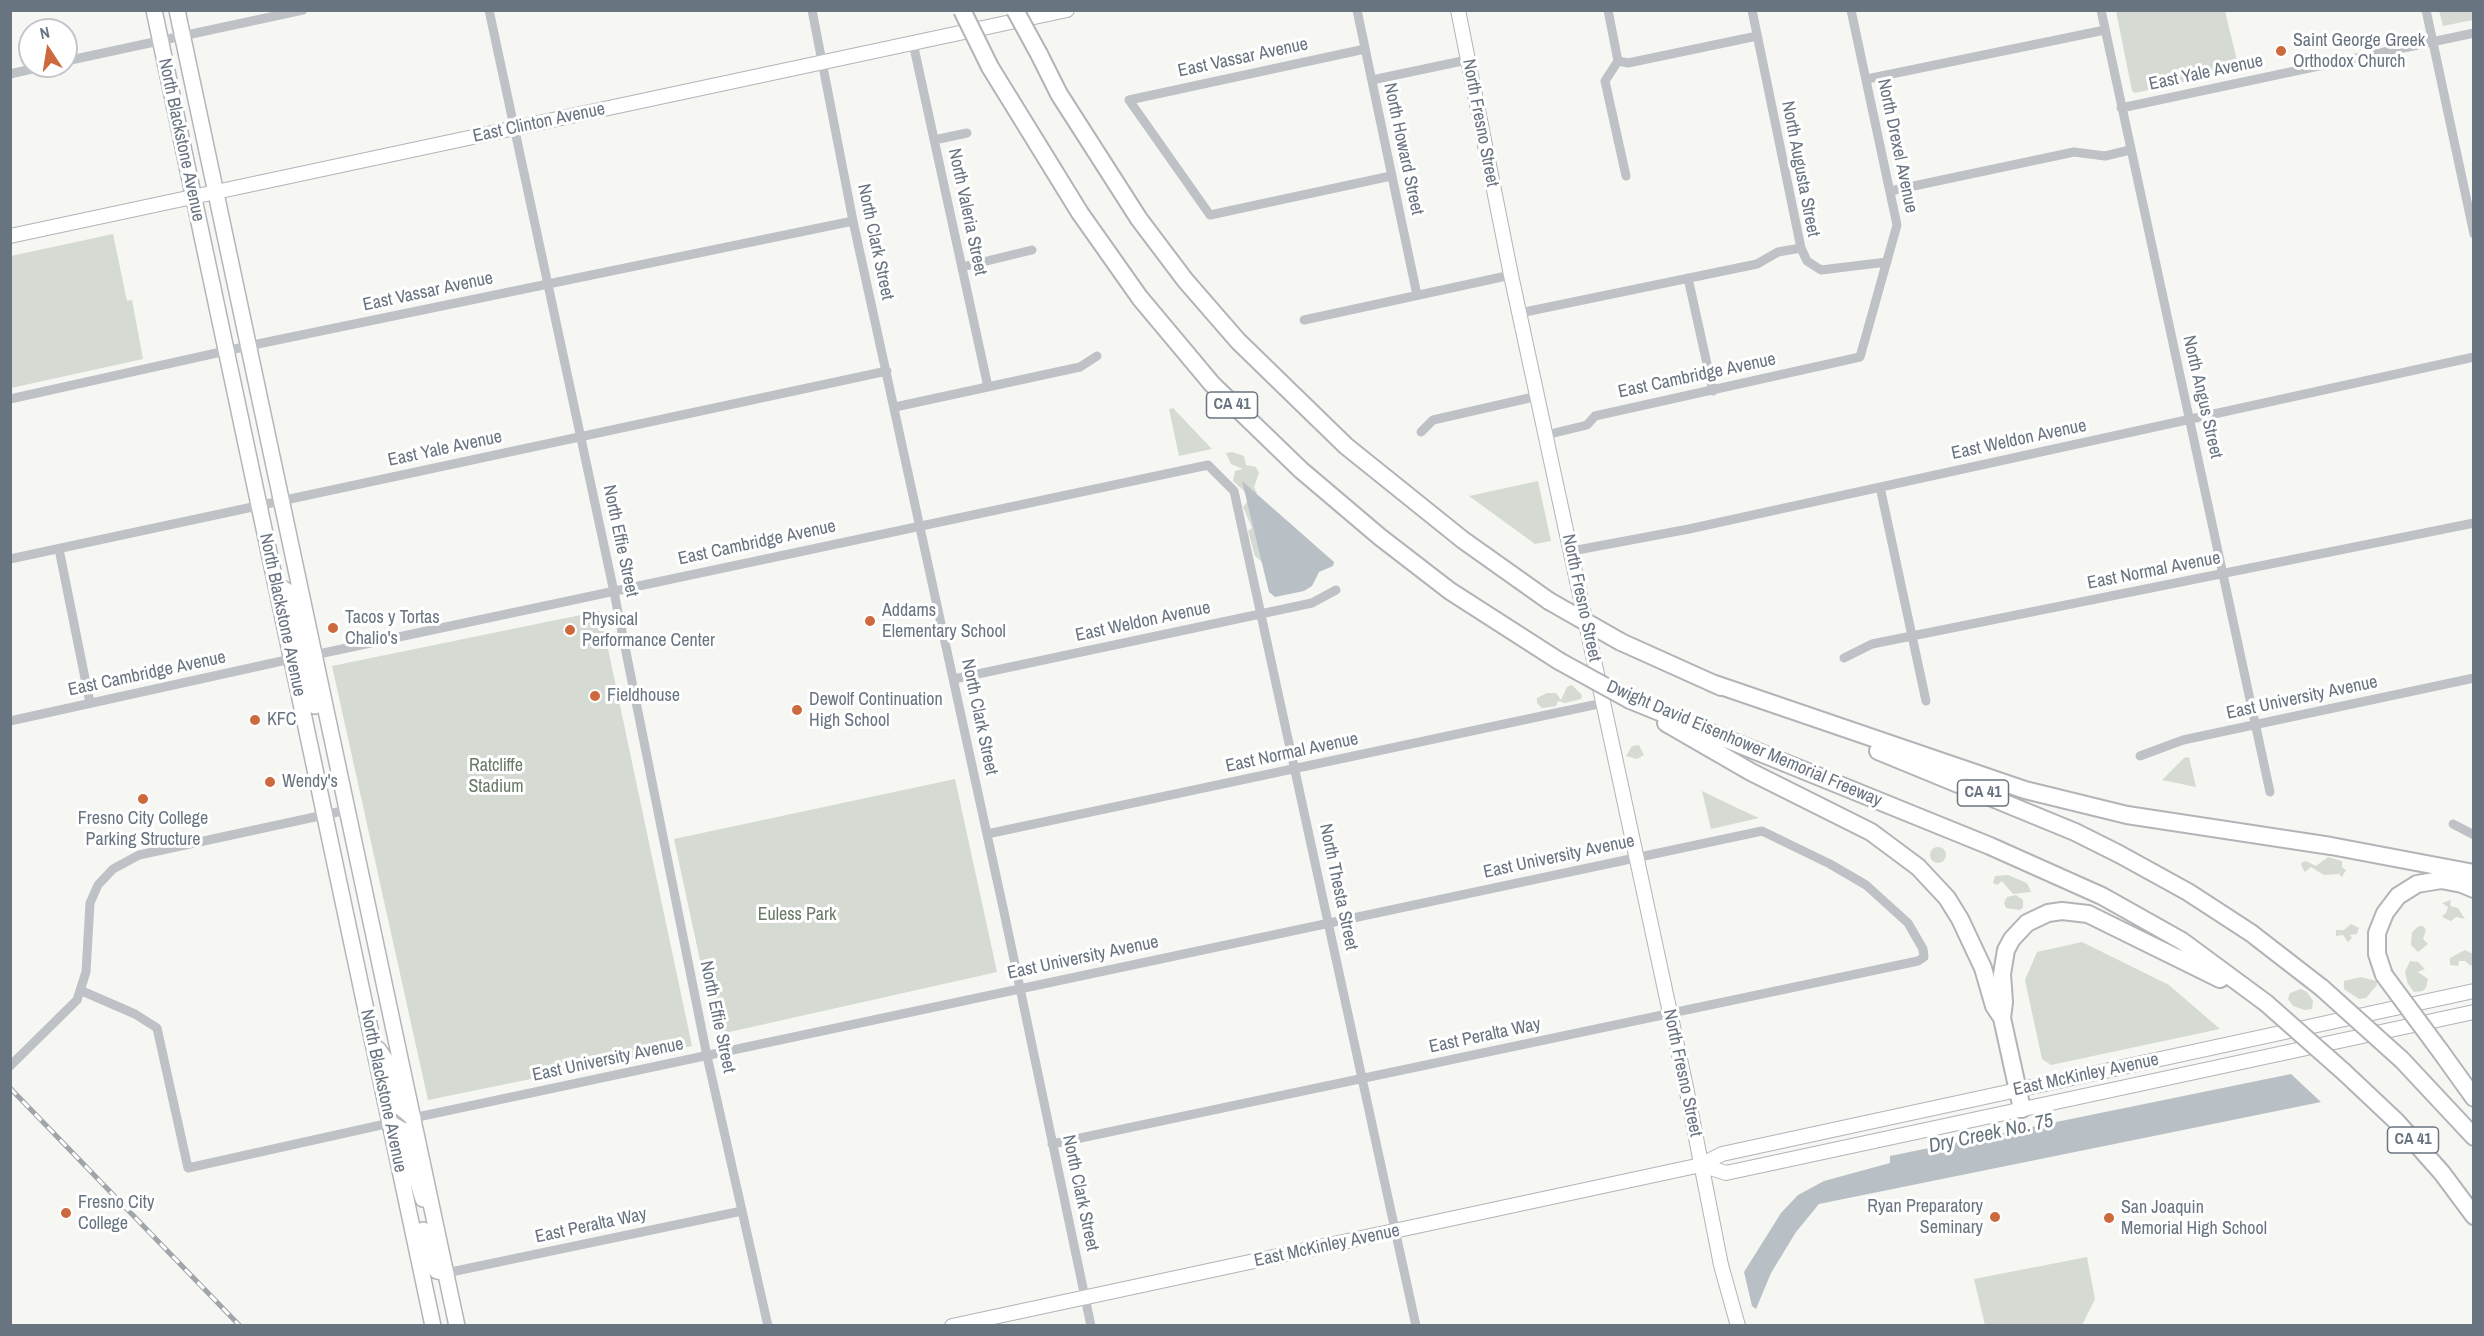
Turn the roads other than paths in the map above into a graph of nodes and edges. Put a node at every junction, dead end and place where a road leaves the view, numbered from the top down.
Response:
1 (154, 10) edge
2 (177, 10) edge
3 (303, 10) edge
4 (489, 10) edge
5 (812, 10) edge
6 (962, 10) edge
7 (1015, 10) edge
8 (1067, 10) edge
9 (1357, 10) edge
10 (1458, 10) edge
11 (1608, 10) edge
12 (1752, 10) edge
13 (1851, 10) edge
14 (2101, 10) edge
15 (2426, 10) edge
16 (2105, 30) junction
17 (2474, 33) edge
18 (182, 36) junction
19 (1757, 36) junction
20 (160, 40) junction
21 (2433, 41) junction
22 (912, 43) junction
23 (1365, 49) junction
24 (78, 58) edge
25 (1467, 60) junction
26 (1618, 62) junction
27 (821, 63) junction
28 (1866, 79) junction
29 (1372, 80) junction
30 (2121, 108) junction
31 (514, 128) junction
32 (967, 133) dead end
33 (934, 140) junction
34 (2130, 150) junction
35 (1391, 176) junction
36 (1626, 176) dead end
37 (216, 191) junction
38 (1890, 191) junction
39 (193, 196) junction
40 (853, 221) junction
41 (2474, 234) edge
42 (10, 236) edge
43 (1801, 248) junction
44 (1032, 250) dead end
45 (1887, 262) junction
46 (962, 267) junction
47 (1511, 275) junction
48 (1688, 278) junction
49 (546, 284) junction
50 (1417, 295) junction
51 (1520, 313) junction
52 (1304, 320) dead end
53 (248, 346) junction
54 (226, 351) junction
55 (1097, 356) dead end
56 (1860, 357) joint
57 (2474, 357) edge
58 (887, 370) junction
59 (988, 387) junction
60 (1713, 391) junction
61 (1538, 396) junction
62 (10, 399) edge
63 (895, 408) junction
64 (2190, 420) junction
65 (1421, 432) dead end
66 (1546, 435) junction
67 (580, 436) junction
68 (1208, 465) joint
69 (1880, 487) junction
70 (281, 501) junction
71 (259, 506) junction
72 (2474, 523) edge
73 (921, 525) junction
74 (59, 549) junction
75 (1572, 551) junction
76 (10, 559) edge
77 (2224, 574) junction
78 (275, 582) junction
79 (1336, 590) dead end
80 (614, 592) junction
81 (1263, 614) junction
82 (1912, 637) junction
83 (314, 655) junction
84 (1844, 657) dead end
85 (291, 659) junction
86 (2474, 678) edge
87 (954, 679) junction
88 (1712, 683) junction
89 (1630, 700) junction
90 (1926, 701) dead end
91 (90, 703) junction
92 (1603, 704) junction
93 (10, 721) edge
94 (2256, 724) junction
95 (2140, 756) dead end
96 (338, 765) junction
97 (1296, 768) junction
98 (2270, 792) dead end
99 (347, 810) junction
100 (324, 815) junction
101 (2453, 824) dead end
102 (987, 834) junction
103 (2474, 835) edge
104 (1636, 858) junction
105 (2474, 873) edge
106 (2474, 889) edge
107 (1329, 922) junction
108 (1924, 957) joint
109 (1019, 988) junction
110 (82, 991) junction
111 (2474, 991) edge
112 (2266, 1003) junction
113 (2474, 1012) edge
114 (1670, 1014) junction
115 (2002, 1018) junction
116 (372, 1041) junction
117 (707, 1056) junction
118 (10, 1066) edge
119 (1362, 1078) junction
120 (2018, 1089) junction
121 (2474, 1098) edge
122 (2022, 1109) junction
123 (412, 1118) junction
124 (390, 1123) junction
125 (2474, 1137) edge
126 (1052, 1144) junction
127 (396, 1153) junction
128 (1701, 1165) junction
129 (742, 1210) junction
130 (2474, 1216) edge
131 (1394, 1231) junction
132 (438, 1238) junction
133 (446, 1273) junction
134 (1085, 1298) junction
135 (1738, 1324) edge
136 (433, 1326) edge
137 (457, 1326) edge
138 (768, 1326) edge
139 (952, 1326) edge
140 (1091, 1326) edge
141 (1416, 1326) edge

1 - 20 main road, North Blackstone Avenue
2 - 18 main road, North Blackstone Avenue
3 - 18 street
4 - 31 street, North Effie Street
5 - 27 street, North Clark Street
6 - 89 highway, Dwight David Eisenhower Memorial Freeway / CA 41, bridge
7 - 88 highway, CA 41, bridge
8 - 22 main road, East Clinton Avenue
9 - 23 street, North Howard Street
10 - 25 main road, North Fresno Street
11 - 26 street
12 - 19 street, North Augusta Street
13 - 28 street, North Drexel Avenue
14 - 16 street, North Angus Street
15 - 21 street
16 - 28 street
16 - 30 street, North Angus Street
17 - 21 street, East Yale Avenue
18 - 20 street
18 - 37 main road, North Blackstone Avenue
19 - 26 street
19 - 43 street, North Augusta Street
20 - 24 street
20 - 39 main road, North Blackstone Avenue
21 - 30 street, East Yale Avenue
21 - 41 street
22 - 27 main road, East Clinton Avenue
22 - 33 street, North Valeria Street
23 - 29 street, North Howard Street
23 - 35 street, East Vassar Avenue
25 - 29 street
25 - 47 main road, North Fresno Street
26 - 36 street
27 - 31 main road, East Clinton Avenue
27 - 40 street, North Clark Street
28 - 38 street, North Drexel Avenue
29 - 35 street, North Howard Street
30 - 34 street, North Angus Street
31 - 37 main road, East Clinton Avenue
31 - 49 street, North Effie Street
32 - 33 street
33 - 46 street, North Valeria Street
34 - 38 street
34 - 64 street, North Angus Street
35 - 50 street, North Howard Street
37 - 39 main road, East Clinton Avenue
37 - 53 main road, North Blackstone Avenue
38 - 45 street, North Drexel Avenue
39 - 42 main road, East Clinton Avenue
39 - 54 main road, North Blackstone Avenue
40 - 49 street, East Vassar Avenue
40 - 58 street, North Clark Street
43 - 45 street
43 - 48 street, North Augusta Street
44 - 46 street
45 - 56 street, North Drexel Avenue
46 - 59 street, North Valeria Street
47 - 50 street
47 - 51 main road, North Fresno Street
48 - 51 street, North Augusta Street
48 - 60 street
49 - 53 street, East Vassar Avenue
49 - 67 street, North Effie Street
50 - 52 street
51 - 61 main road, North Fresno Street
53 - 54 street, East Vassar Avenue
53 - 70 main road, North Blackstone Avenue
54 - 62 street, East Vassar Avenue
54 - 71 main road, North Blackstone Avenue
55 - 59 street
56 - 60 street, East Cambridge Avenue
57 - 64 street, East Weldon Avenue
58 - 63 street, North Clark Street
58 - 67 street, East Yale Avenue
59 - 63 street
60 - 66 street, East Cambridge Avenue
61 - 65 street
61 - 66 main road, North Fresno Street
63 - 73 street, North Clark Street
64 - 69 street, East Weldon Avenue
64 - 77 street, North Angus Street
66 - 75 main road, North Fresno Street
67 - 70 street, East Yale Avenue
67 - 80 street, North Effie Street
68 - 73 street, East Cambridge Avenue
68 - 81 street, North Thesta Street
69 - 75 street, East Weldon Avenue
69 - 82 street
70 - 71 street, East Yale Avenue
70 - 83 main road, North Blackstone Avenue
71 - 74 street, East Yale Avenue
71 - 78 main road, North Blackstone Avenue
72 - 77 street, East Normal Avenue
73 - 80 street, East Cambridge Avenue
73 - 87 street, North Clark Street
74 - 76 street, East Yale Avenue
74 - 91 street
75 - 92 main road, North Fresno Street
77 - 82 street, East Normal Avenue
77 - 94 street, North Angus Street
78 - 83 main road
78 - 85 main road, North Blackstone Avenue
79 - 81 street, East Weldon Avenue
80 - 83 street, East Cambridge Avenue
80 - 117 street, North Effie Street
81 - 87 street, East Weldon Avenue
81 - 97 street, North Thesta Street
82 - 84 street, East Normal Avenue
82 - 90 street
83 - 96 main road, North Blackstone Avenue
85 - 91 street, East Cambridge Avenue
85 - 96 main road
85 - 100 main road, North Blackstone Avenue
86 - 94 street, East University Avenue
87 - 102 street, North Clark Street
88 - 105 highway
88 - 125 highway, CA 41, bridge
89 - 112 highway, Dwight David Eisenhower Memorial Freeway / CA 41
89 - 115 highway
91 - 93 street, East Cambridge Avenue
92 - 97 street, East Normal Avenue
92 - 104 main road, North Fresno Street
94 - 95 street, East University Avenue
94 - 98 street, North Angus Street
96 - 99 main road, North Blackstone Avenue
97 - 102 street, East Normal Avenue
97 - 107 street, North Thesta Street
99 - 100 street
99 - 123 main road, North Blackstone Avenue
100 - 110 street
100 - 116 main road, North Blackstone Avenue
101 - 103 street
102 - 109 street, North Clark Street
104 - 107 street, East University Avenue
104 - 108 street, East University Avenue
104 - 114 main road, North Fresno Street
106 - 121 highway, bridge
107 - 109 street, East University Avenue
107 - 119 street, North Thesta Street
108 - 114 street, East Peralta Way
109 - 117 street, East University Avenue
109 - 126 street, North Clark Street
110 - 118 street
110 - 124 street
111 - 120 main road, East McKinley Avenue
112 - 115 highway
112 - 130 highway, Dwight David Eisenhower Memorial Freeway / CA 41, bridge
113 - 122 main road, East McKinley Avenue
114 - 119 street, East Peralta Way
114 - 128 main road, North Fresno Street
115 - 120 highway
116 - 123 main road
116 - 124 main road, North Blackstone Avenue
117 - 123 street, East University Avenue
117 - 129 street, North Effie Street
119 - 126 street, East Peralta Way
119 - 131 street, North Thesta Street
120 - 122 highway
120 - 128 main road, East McKinley Avenue
122 - 128 main road, East McKinley Avenue
123 - 132 main road, North Blackstone Avenue
124 - 127 main road, North Blackstone Avenue
124 - 132 main road
126 - 134 street, North Clark Street
127 - 133 main road
127 - 136 main road, North Blackstone Avenue
128 - 131 main road, East McKinley Avenue
128 - 135 main road, North Fresno Street
129 - 133 street, East Peralta Way
129 - 138 street, North Effie Street
131 - 134 main road, East McKinley Avenue
131 - 141 street, North Thesta Street
132 - 133 main road, North Blackstone Avenue
133 - 137 main road, North Blackstone Avenue
134 - 139 main road, East McKinley Avenue
134 - 140 street, North Clark Street

